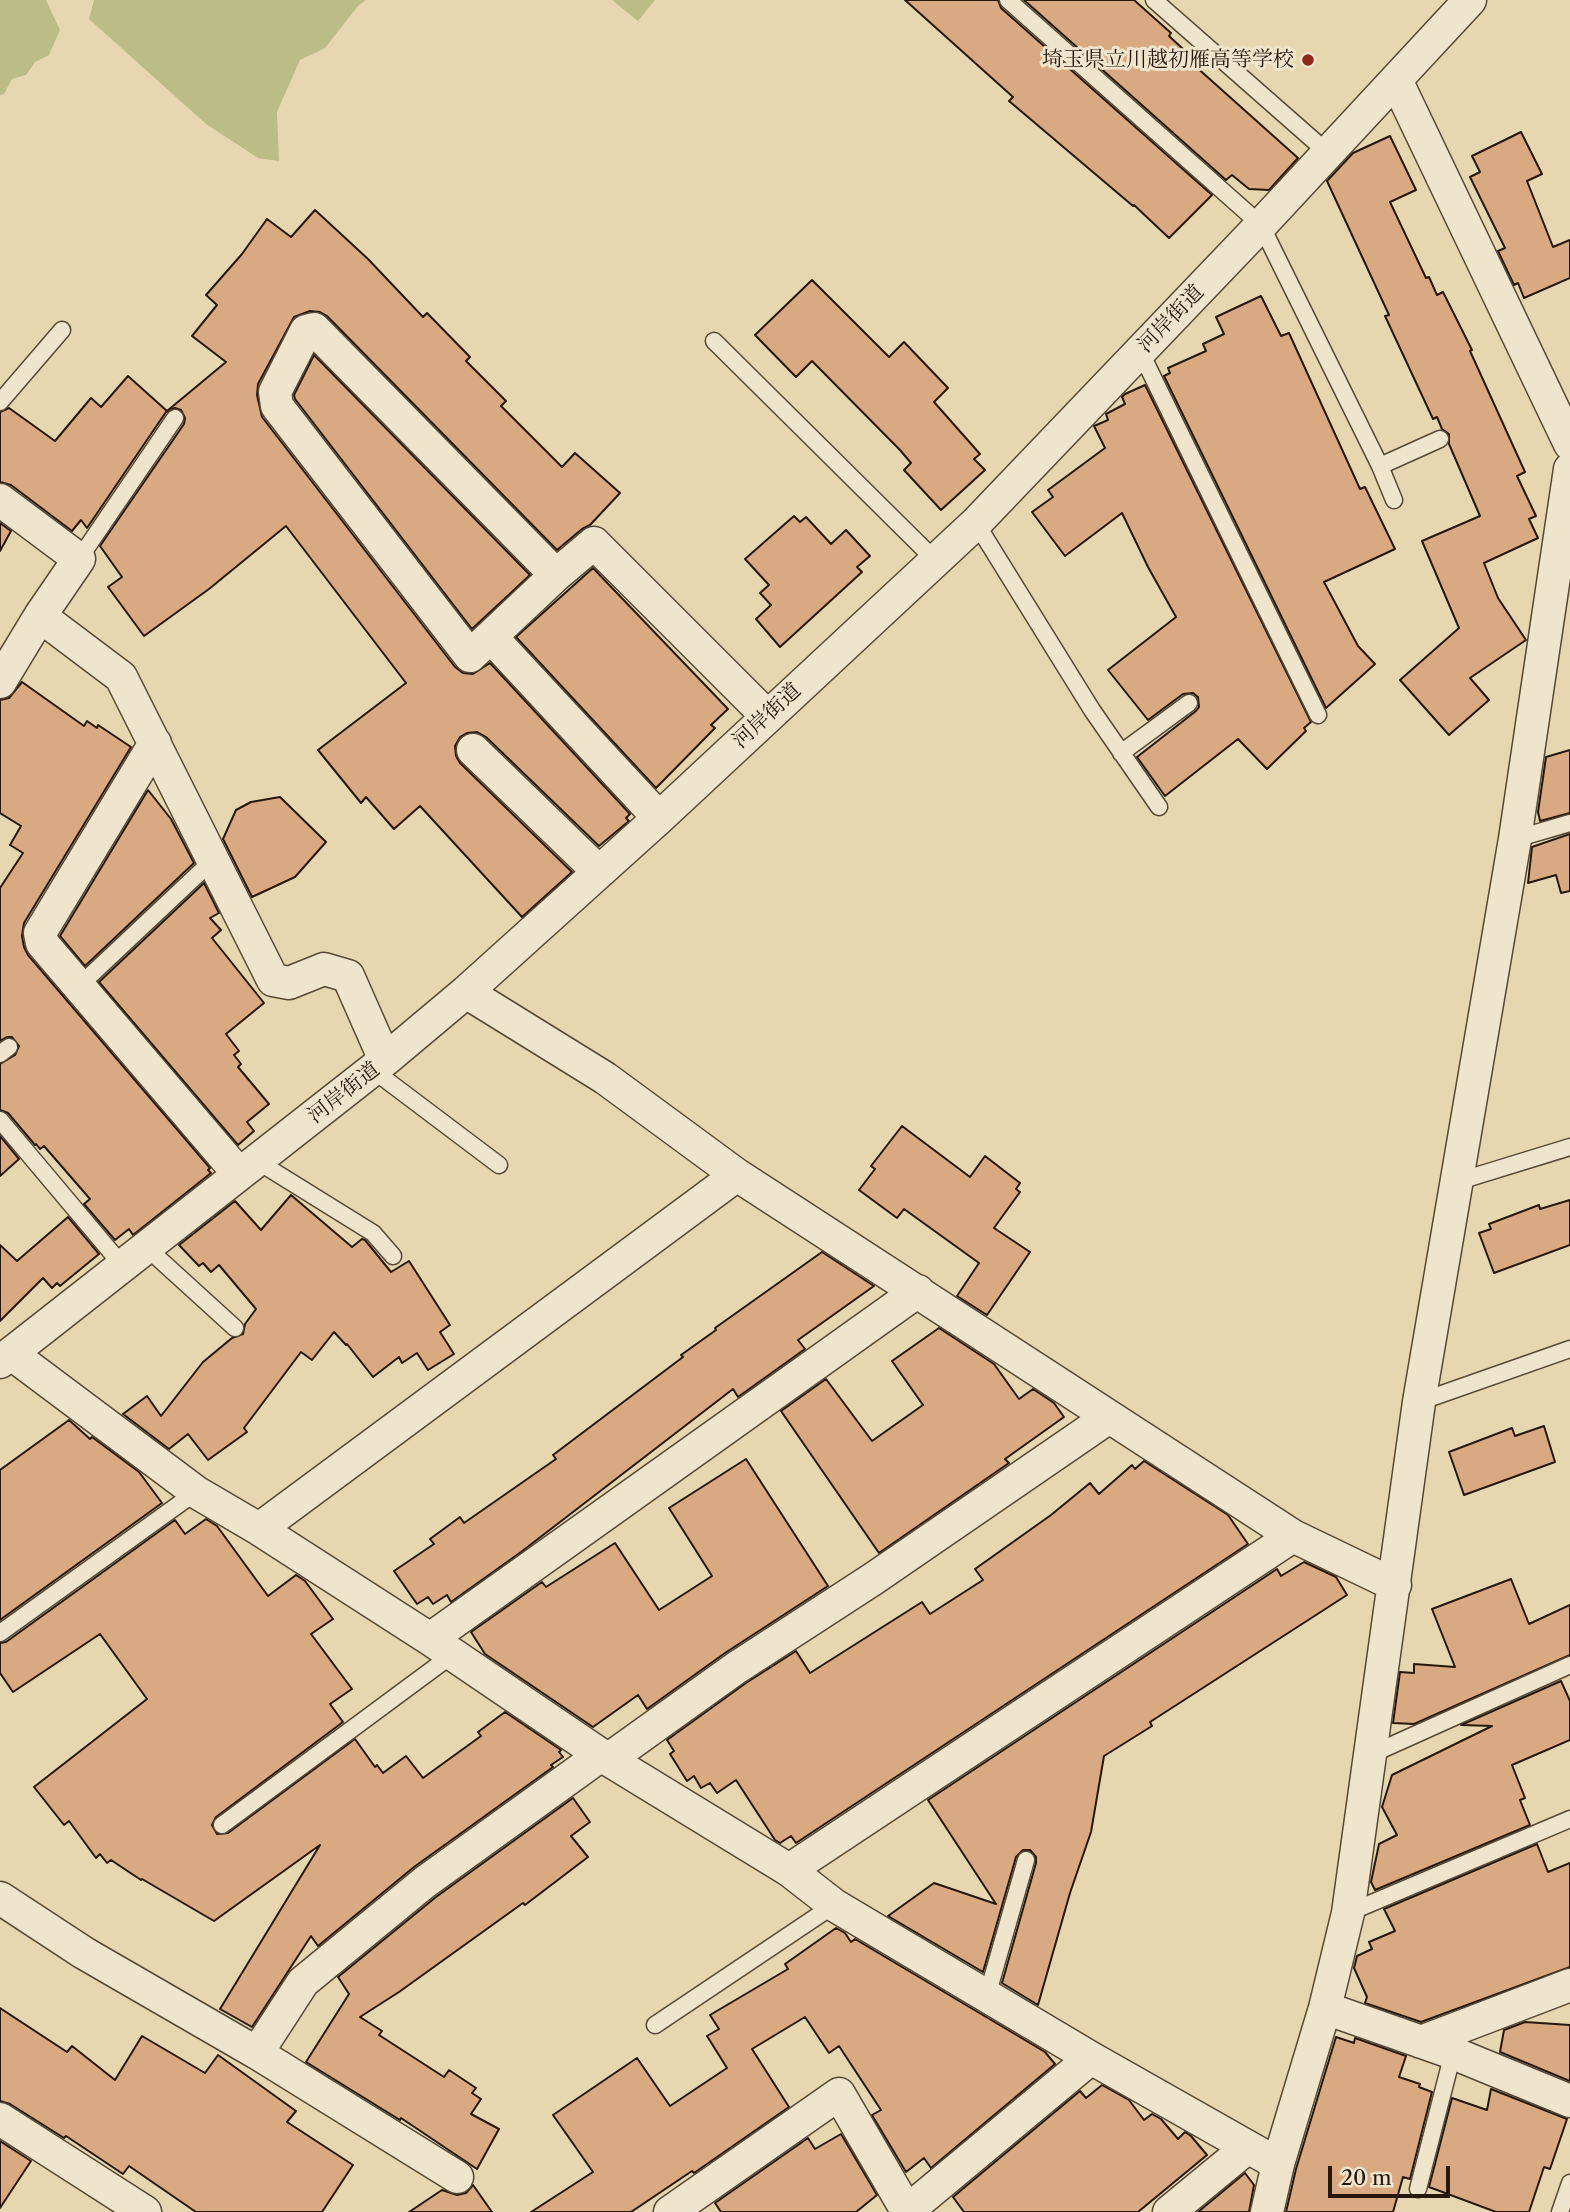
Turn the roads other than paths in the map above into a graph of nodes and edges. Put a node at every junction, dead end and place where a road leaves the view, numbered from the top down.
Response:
1 (1008, 0) edge
2 (1154, 0) edge
3 (1470, 0) edge
4 (1396, 80) junction
5 (1328, 153) junction
6 (1261, 225) junction
7 (62, 330) dead end
8 (714, 341) dead end
9 (1140, 351) junction
10 (0, 402) edge
11 (175, 418) dead end
12 (1440, 439) dead end
13 (1570, 444) edge
14 (1380, 466) junction
15 (1570, 468) edge
16 (0, 500) edge
17 (1394, 500) dead end
18 (976, 523) junction
19 (79, 559) junction
20 (936, 561) junction
21 (556, 575) junction
22 (40, 616) junction
23 (491, 637) junction
24 (0, 682) edge
25 (1189, 703) dead end
26 (1318, 715) dead end
27 (767, 716) junction
28 (155, 743) junction
29 (473, 750) dead end
30 (1121, 753) junction
31 (1159, 807) dead end
32 (659, 818) junction
33 (1570, 823) edge
34 (1515, 839) junction
35 (213, 860) junction
36 (599, 872) junction
37 (78, 987) junction
38 (466, 992) junction
39 (379, 1065) junction
40 (0, 1120) edge
41 (1570, 1146) edge
42 (499, 1165) dead end
43 (248, 1167) junction
44 (737, 1175) junction
45 (1456, 1182) junction
46 (134, 1256) junction
47 (393, 1256) dead end
48 (918, 1291) junction
49 (235, 1328) dead end
50 (1570, 1349) edge
51 (6, 1358) edge
52 (1419, 1402) junction
53 (1109, 1417) junction
54 (196, 1492) junction
55 (259, 1529) junction
56 (1293, 1535) junction
57 (1395, 1585) junction
58 (0, 1633) edge
59 (441, 1647) junction
60 (1570, 1665) edge
61 (1371, 1754) junction
62 (605, 1757) junction
63 (1570, 1819) edge
64 (222, 1825) dead end
65 (1026, 1860) dead end
66 (789, 1870) junction
67 (0, 1898) edge
68 (834, 1905) junction
69 (1348, 1913) junction
70 (1570, 1985) edge
71 (986, 1996) junction
72 (1325, 2008) junction
73 (656, 2025) dead end
74 (1421, 2042) junction
75 (257, 2053) junction
76 (1453, 2053) junction
77 (1091, 2058) junction
78 (1570, 2101) edge
79 (0, 2119) edge
80 (1248, 2147) junction
81 (1278, 2164) junction
82 (457, 2177) dead end
83 (1570, 2183) edge
84 (1418, 2189) dead end
85 (145, 2212) edge
86 (670, 2212) edge
87 (907, 2212) edge
88 (1169, 2212) edge
89 (1267, 2212) edge
90 (1560, 2212) edge

1 - 6 lane
2 - 5 lane
3 - 4 street, 河岸街道
4 - 5 street, 河岸街道
4 - 13 street
5 - 6 street, 河岸街道
6 - 9 street, 河岸街道
6 - 14 lane
7 - 10 lane
8 - 20 lane
9 - 18 street, 河岸街道
9 - 26 lane
11 - 19 lane
12 - 14 lane
14 - 17 lane
15 - 34 street
16 - 19 street
18 - 20 street, 河岸街道
18 - 30 lane
19 - 22 street
20 - 27 street, 河岸街道
21 - 23 street
21 - 23 street
21 - 27 street
22 - 24 street
22 - 28 street
23 - 32 street
25 - 30 lane
27 - 32 street, 河岸街道
28 - 35 street
28 - 37 street
29 - 36 street
30 - 31 lane
32 - 36 street, 河岸街道
33 - 34 lane
34 - 45 street
35 - 37 lane
35 - 39 street
36 - 38 street, 河岸街道
37 - 43 street
38 - 39 street, 河岸街道
38 - 44 street
39 - 42 lane
39 - 43 street, 河岸街道
40 - 46 lane
41 - 45 lane
43 - 46 street, 河岸街道
43 - 47 lane
44 - 48 street
44 - 55 street
45 - 52 street
46 - 49 lane
46 - 51 street, 河岸街道
48 - 53 street
48 - 59 street
50 - 52 lane
51 - 54 street
52 - 57 street
53 - 56 street
53 - 62 street
54 - 55 street
54 - 58 lane
55 - 59 street
56 - 57 street
56 - 66 street
57 - 61 street
59 - 62 street
59 - 64 lane
60 - 61 lane
61 - 69 street
62 - 66 street
62 - 75 street
63 - 69 lane
65 - 71 lane
66 - 68 street
67 - 75 street
68 - 71 street
68 - 73 lane
69 - 72 street
70 - 74 street
71 - 77 street
72 - 74 street
72 - 81 street
74 - 76 street
75 - 82 street
76 - 78 street
76 - 84 lane
77 - 80 street
77 - 87 street
79 - 85 street
80 - 81 street
80 - 88 street
81 - 89 street
83 - 90 lane
86 - 87 street

